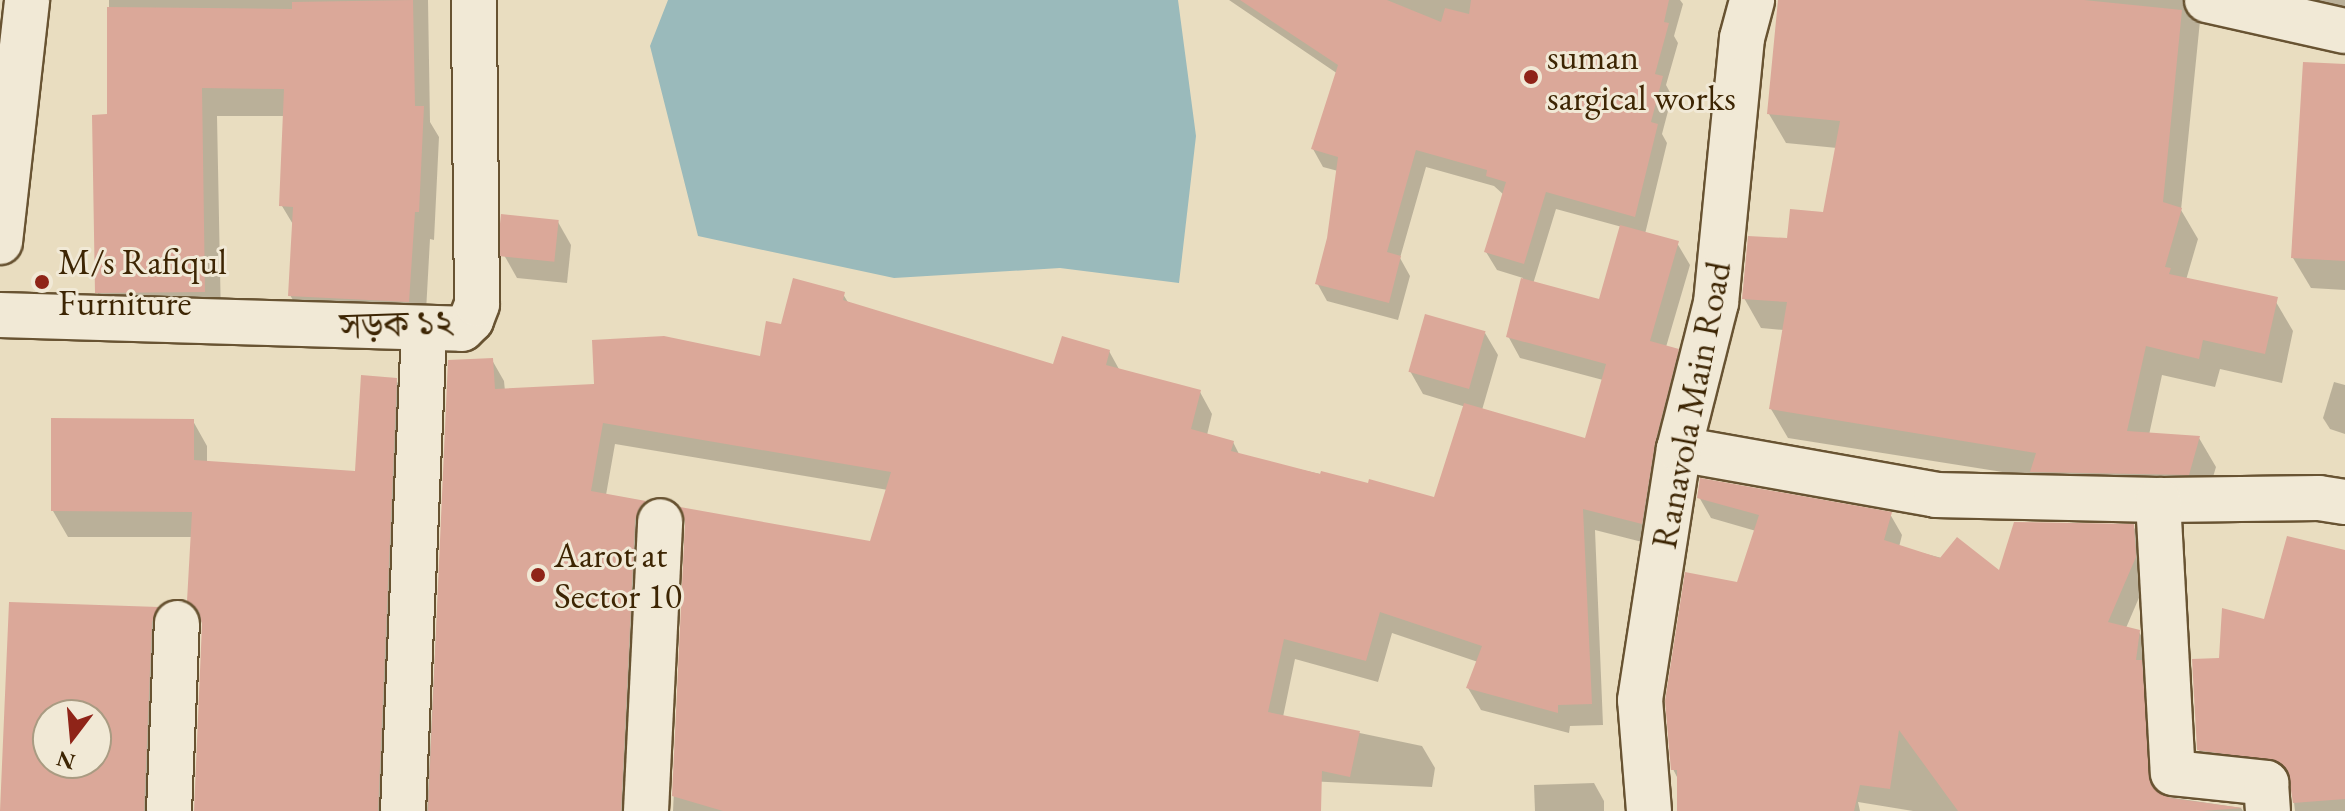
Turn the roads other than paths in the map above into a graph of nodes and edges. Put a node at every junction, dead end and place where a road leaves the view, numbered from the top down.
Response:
1 (27, 0) edge
2 (474, 0) edge
3 (1752, 0) edge
4 (2207, 0) edge
5 (2345, 31) edge
6 (0, 242) edge
7 (0, 315) edge
8 (424, 330) junction
9 (1679, 449) junction
10 (2158, 500) junction
11 (2345, 502) edge
12 (660, 521) dead end
13 (177, 623) dead end
14 (169, 811) edge
15 (403, 811) edge
16 (646, 811) edge
17 (1649, 811) edge
18 (2268, 811) edge

1 - 6 street
2 - 8 street, সড়ক ১২
3 - 9 street, Ranavola Main Road
4 - 5 street
7 - 8 street, সড়ক ১২
8 - 15 street
9 - 10 street
9 - 17 street, Ranavola Main Road
10 - 11 street
10 - 18 street
12 - 16 street
13 - 14 street

